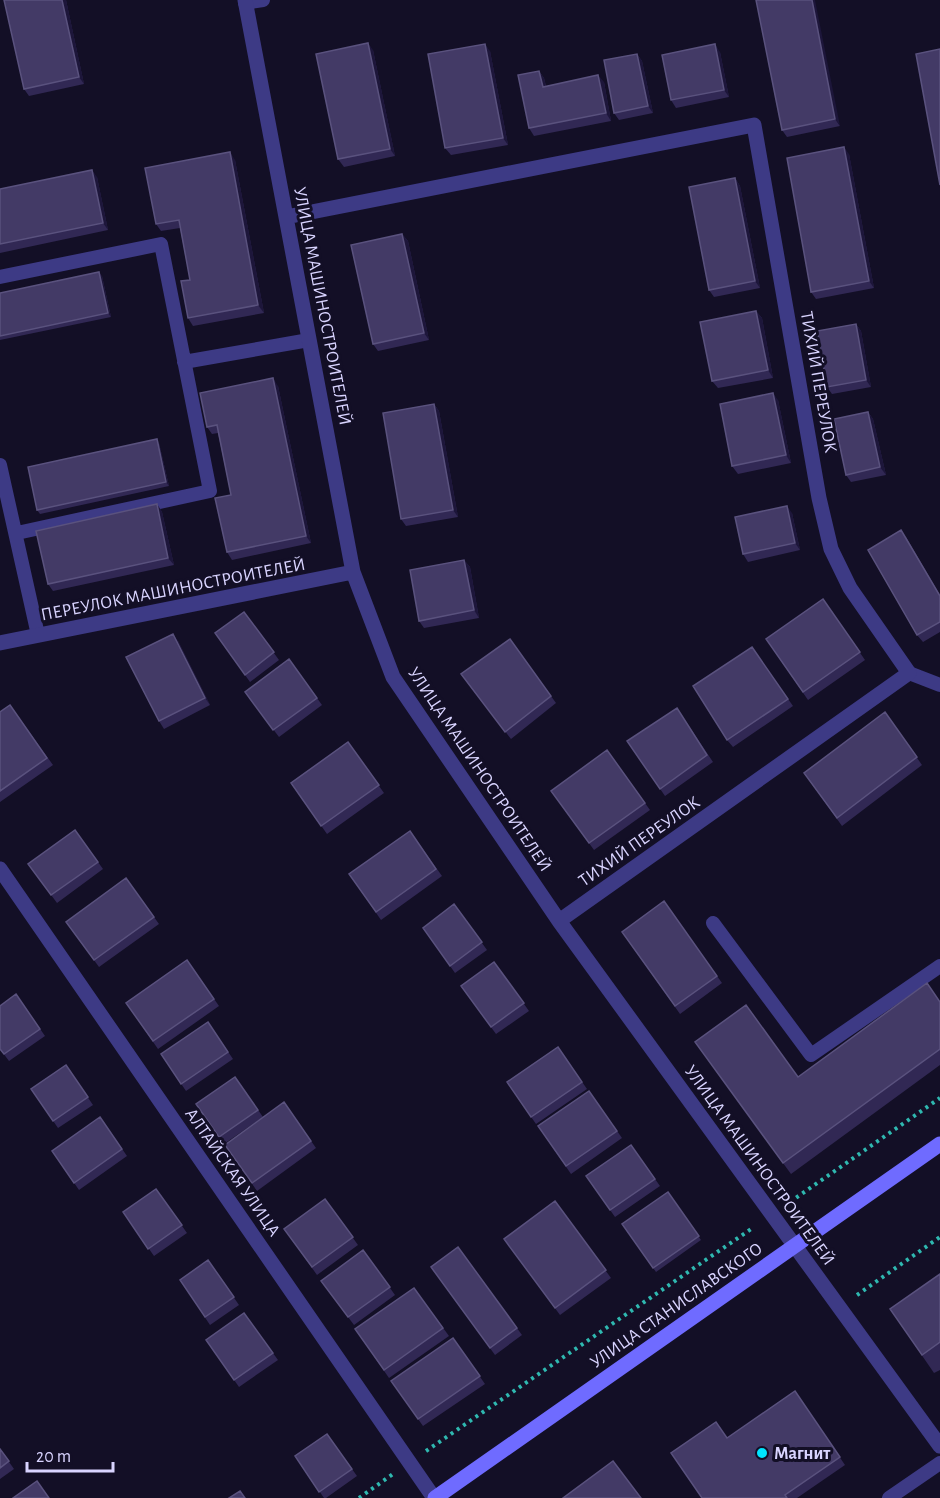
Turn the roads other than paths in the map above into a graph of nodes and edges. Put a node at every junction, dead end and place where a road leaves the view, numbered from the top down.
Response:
1 (263, 0) edge
2 (245, 2) edge
3 (286, 217) junction
4 (0, 277) edge
5 (309, 340) junction
6 (184, 362) junction
7 (0, 465) edge
8 (17, 533) junction
9 (353, 572) junction
10 (38, 635) junction
11 (0, 643) edge
12 (909, 673) junction
13 (940, 685) edge
14 (0, 869) edge
15 (559, 921) junction
16 (713, 923) dead end
17 (940, 966) edge
18 (940, 1144) edge
19 (795, 1245) junction
20 (937, 1437) edge
21 (940, 1463) edge
22 (435, 1498) edge
23 (889, 1498) edge

1 - 2 lane
2 - 3 street, УЛИЦА МАШИНОСТРОИТЕЛЕЙ
3 - 5 street, УЛИЦА МАШИНОСТРОИТЕЛЕЙ
3 - 12 street, ТИХИЙ ПЕРЕУЛОК
4 - 6 lane
5 - 6 lane
5 - 9 street, УЛИЦА МАШИНОСТРОИТЕЛЕЙ
6 - 8 lane
7 - 8 lane
8 - 10 lane
9 - 10 street, ПЕРЕУЛОК МАШИНОСТРОИТЕЛЕЙ
9 - 15 street, УЛИЦА МАШИНОСТРОИТЕЛЕЙ
10 - 11 street, ПЕРЕУЛОК МАШИНОСТРОИТЕЛЕЙ
12 - 13 lane
12 - 15 street, ТИХИЙ ПЕРЕУЛОК
14 - 22 street, АЛТАЙСКАЯ УЛИЦА
15 - 19 street, УЛИЦА МАШИНОСТРОИТЕЛЕЙ
16 - 17 lane
18 - 19 main road, УЛИЦА СТАНИСЛАВСКОГО
19 - 20 street, УЛИЦА МАШИНОСТРОИТЕЛЕЙ
19 - 22 main road, УЛИЦА СТАНИСЛАВСКОГО
21 - 23 lane

